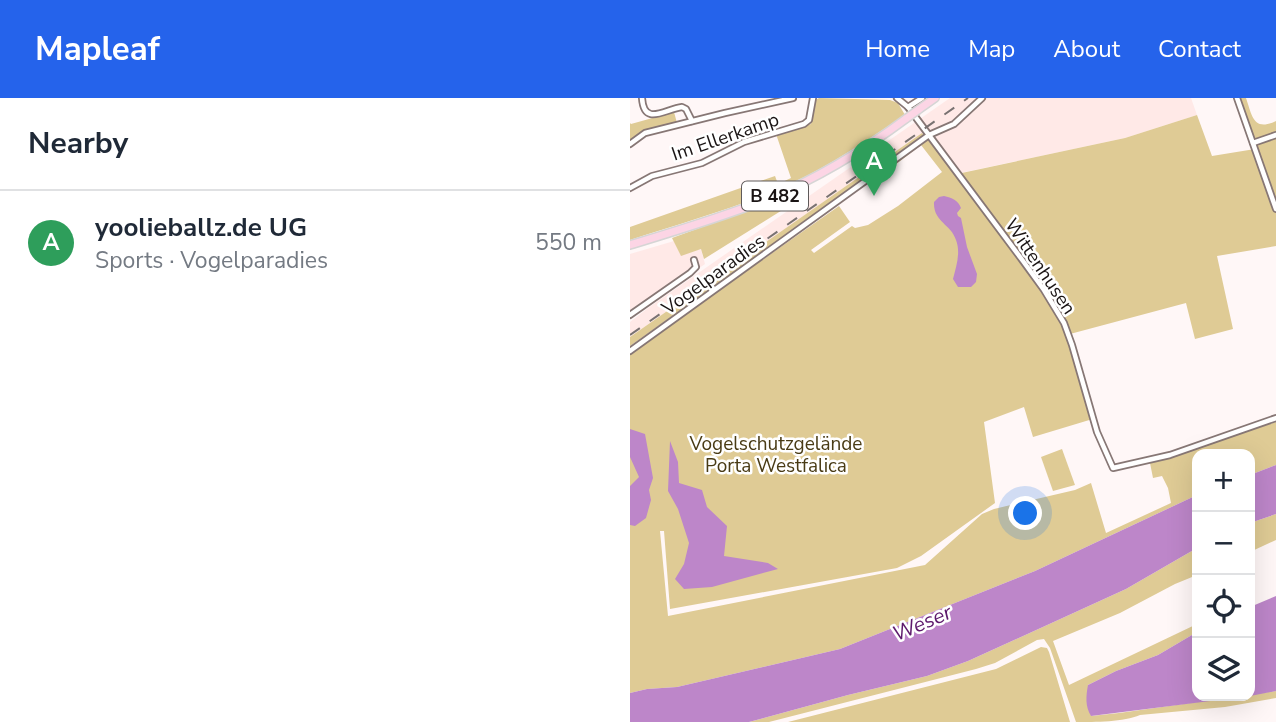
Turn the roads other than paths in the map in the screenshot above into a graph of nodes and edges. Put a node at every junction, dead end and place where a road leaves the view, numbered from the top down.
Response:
1 (642, 98) edge
2 (793, 98) edge
3 (813, 98) edge
4 (897, 98) edge
5 (922, 98) edge
6 (935, 98) edge
7 (982, 98) edge
8 (1237, 98) edge
9 (908, 107) junction
10 (692, 121) junction
11 (929, 135) junction
12 (1276, 135) edge
13 (1253, 143) junction
14 (630, 144) edge
15 (630, 188) edge
16 (1276, 209) edge
17 (630, 245) edge
18 (694, 260) dead end
19 (630, 315) edge
20 (630, 351) edge
21 (1276, 418) edge

1 - 10 street
2 - 10 street
3 - 15 street, Im Ellerkamp
4 - 9 street, Wittenhusen
5 - 9 street
6 - 17 main road, B 482, bridge
7 - 11 street, Vogelparadies
8 - 13 street
9 - 11 street, Wittenhusen
10 - 14 street
11 - 20 street, Vogelparadies
11 - 21 street, Wittenhusen
12 - 13 street
13 - 16 street
18 - 19 street

